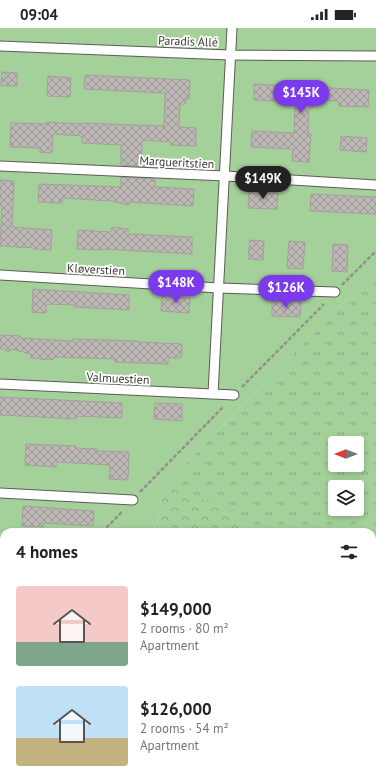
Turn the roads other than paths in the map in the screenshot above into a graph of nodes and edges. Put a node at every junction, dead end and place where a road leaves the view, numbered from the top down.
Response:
1 (232, 28) edge
2 (0, 46) edge
3 (230, 55) junction
4 (376, 56) edge
5 (0, 166) edge
6 (225, 176) junction
7 (376, 185) edge
8 (0, 275) edge
9 (219, 288) junction
10 (335, 292) dead end
11 (0, 384) edge
12 (213, 394) junction
13 (234, 395) dead end
14 (0, 493) edge
15 (133, 500) dead end

1 - 3 lane
2 - 3 lane, Paradis Allé
3 - 4 lane, Paradis Allé
3 - 6 lane
5 - 6 lane, Margueritstien
6 - 7 lane, Margueritstien
6 - 9 lane
8 - 9 lane, Kløverstien
9 - 10 lane, Kløverstien
9 - 12 lane
11 - 12 lane, Valmuestien
12 - 13 lane, Valmuestien
14 - 15 lane

